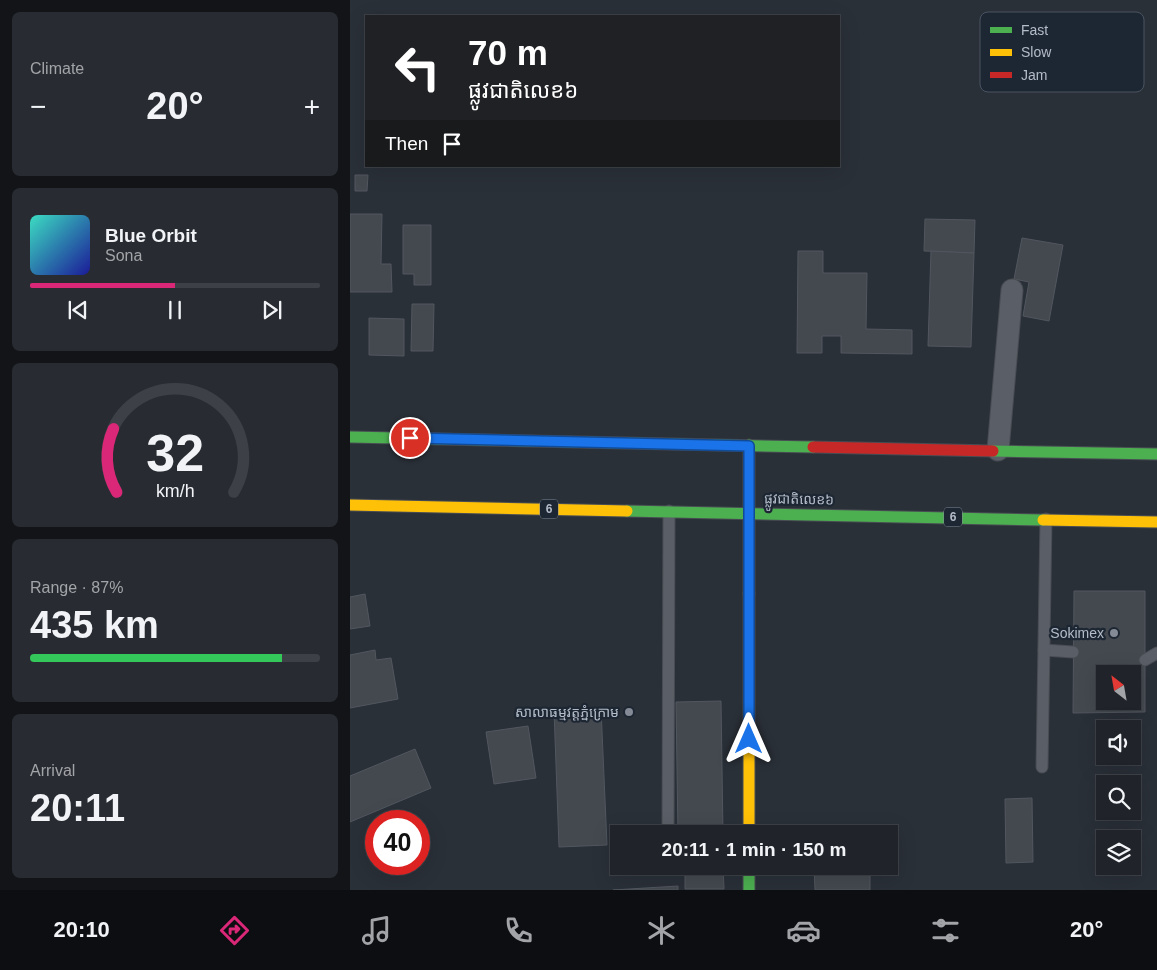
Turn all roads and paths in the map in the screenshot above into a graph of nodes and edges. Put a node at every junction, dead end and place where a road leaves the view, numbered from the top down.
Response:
1 (1012, 290) dead end
2 (350, 437) edge
3 (749, 446) junction
4 (998, 450) junction
5 (1157, 454) edge
6 (350, 505) edge
7 (668, 511) junction
8 (749, 513) junction
9 (1046, 519) junction
10 (1157, 522) edge
11 (1044, 650) junction
12 (1073, 652) dead end
13 (1157, 653) edge
14 (1145, 660) dead end
15 (1042, 767) dead end
16 (668, 825) edge
17 (749, 825) edge
18 (749, 875) edge
19 (749, 890) edge

1 - 4 street
2 - 3 main road
3 - 4 main road
3 - 8 main road
4 - 5 main road
6 - 7 main road, ផ្លូវជាតិលេខ៦ / 6
7 - 8 main road, ផ្លូវជាតិលេខ៦ / 6
7 - 16 lane
8 - 9 main road, ផ្លូវជាតិលេខ៦ / 6
8 - 17 main road
9 - 10 main road, ផ្លូវជាតិលេខ៦ / 6
9 - 11 lane
11 - 12 lane
11 - 15 lane
13 - 14 lane
18 - 19 main road

